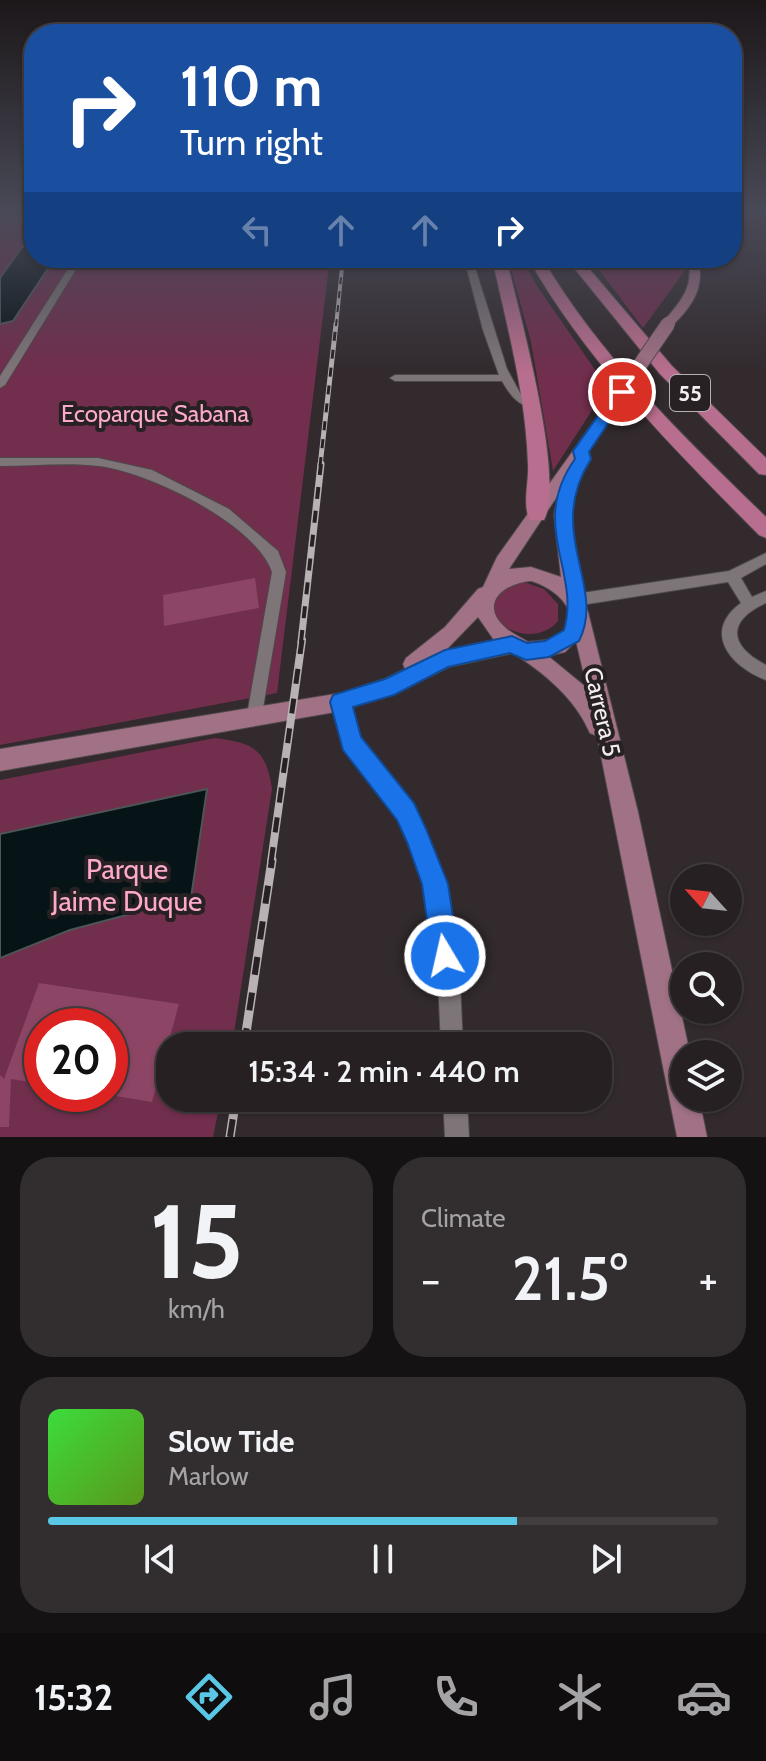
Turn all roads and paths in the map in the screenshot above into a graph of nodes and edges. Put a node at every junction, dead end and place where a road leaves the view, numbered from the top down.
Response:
1 (73, 268) edge
2 (471, 268) edge
3 (501, 268) edge
4 (542, 268) edge
5 (581, 268) edge
6 (696, 268) edge
7 (395, 378) dead end
8 (508, 378) junction
9 (0, 385) edge
10 (533, 405) junction
11 (581, 451) junction
12 (0, 462) edge
13 (766, 469) edge
14 (537, 515) junction
15 (766, 530) edge
16 (766, 558) edge
17 (732, 576) junction
18 (491, 588) junction
19 (766, 597) edge
20 (575, 603) junction
21 (749, 604) junction
22 (519, 648) junction
23 (766, 673) edge
24 (378, 688) junction
25 (341, 702) junction
26 (255, 715) junction
27 (0, 760) edge
28 (626, 812) junction
29 (451, 1032) edge
30 (672, 1040) edge
31 (456, 1112) edge
32 (687, 1112) edge
33 (457, 1137) edge
34 (692, 1137) edge

1 - 9 street
2 - 8 street
3 - 10 highway
4 - 15 highway, 55
5 - 13 highway, 55
6 - 11 main road, bridge
7 - 8 street
8 - 10 street
10 - 14 highway
11 - 14 main road
11 - 20 main road, Carrera 5
12 - 26 street
14 - 18 main road
16 - 17 street
17 - 20 street
17 - 21 street
18 - 20 main road
18 - 22 main road
18 - 24 main road
19 - 21 street
20 - 22 main road
20 - 28 main road, Carrera 5
21 - 23 street
22 - 24 main road
22 - 28 main road, Carrera 5
24 - 25 main road
25 - 26 main road
25 - 29 street
26 - 27 main road
28 - 30 main road, Carrera 5
31 - 33 street
32 - 34 main road, Carrera 5

